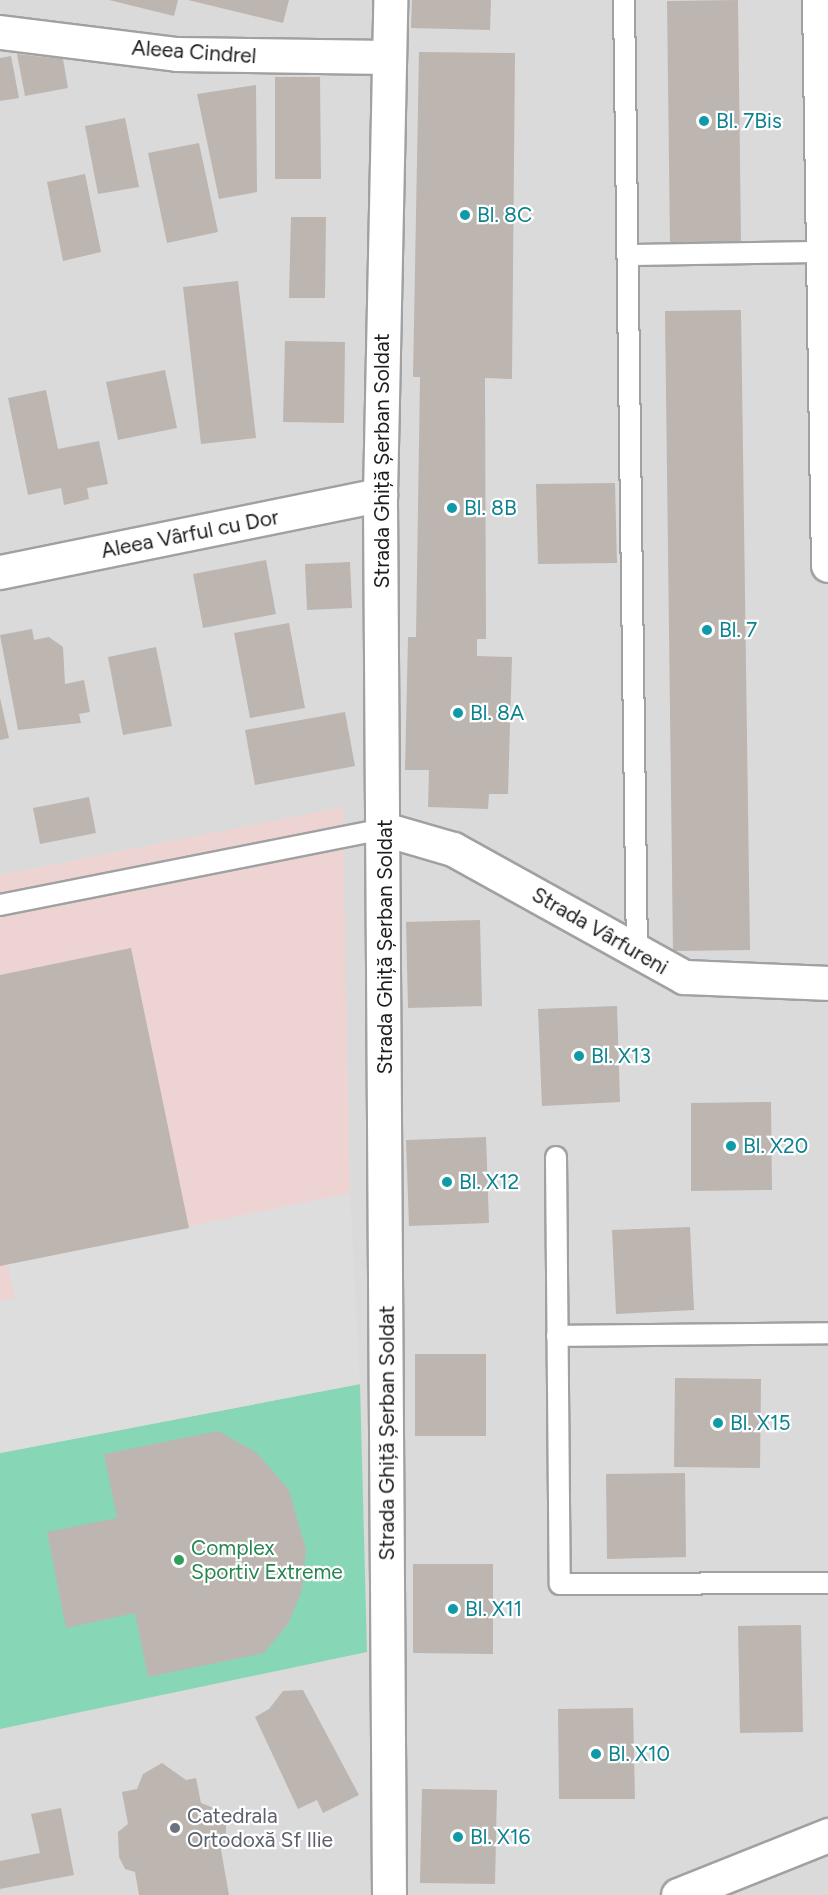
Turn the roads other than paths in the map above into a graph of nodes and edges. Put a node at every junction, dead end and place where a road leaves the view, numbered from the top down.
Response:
1 (390, 0) edge
2 (624, 0) edge
3 (819, 0) edge
4 (0, 32) edge
5 (388, 57) junction
6 (824, 103) edge
7 (823, 252) junction
8 (628, 255) junction
9 (826, 377) edge
10 (380, 495) junction
11 (828, 565) edge
12 (0, 572) edge
13 (384, 829) junction
14 (0, 904) edge
15 (637, 953) junction
16 (828, 983) edge
17 (556, 1157) dead end
18 (828, 1333) edge
19 (557, 1336) junction
20 (828, 1583) edge
21 (828, 1835) edge
22 (389, 1895) edge
23 (678, 1895) edge

1 - 5 street, Strada Ghiță Șerban Soldat
2 - 8 lane
3 - 6 street
4 - 5 street, Aleea Cindrel
5 - 10 street, Strada Ghiță Șerban Soldat
6 - 7 street
7 - 8 lane
7 - 9 street
8 - 15 lane
9 - 11 street
10 - 12 street, Aleea Vârful cu Dor
10 - 13 street, Strada Ghiță Șerban Soldat
13 - 14 lane
13 - 15 street, Strada Vârfureni
13 - 22 street, Strada Ghiță Șerban Soldat
15 - 16 street, Strada Vârfureni
17 - 19 lane
18 - 19 lane
19 - 20 lane
21 - 23 street

